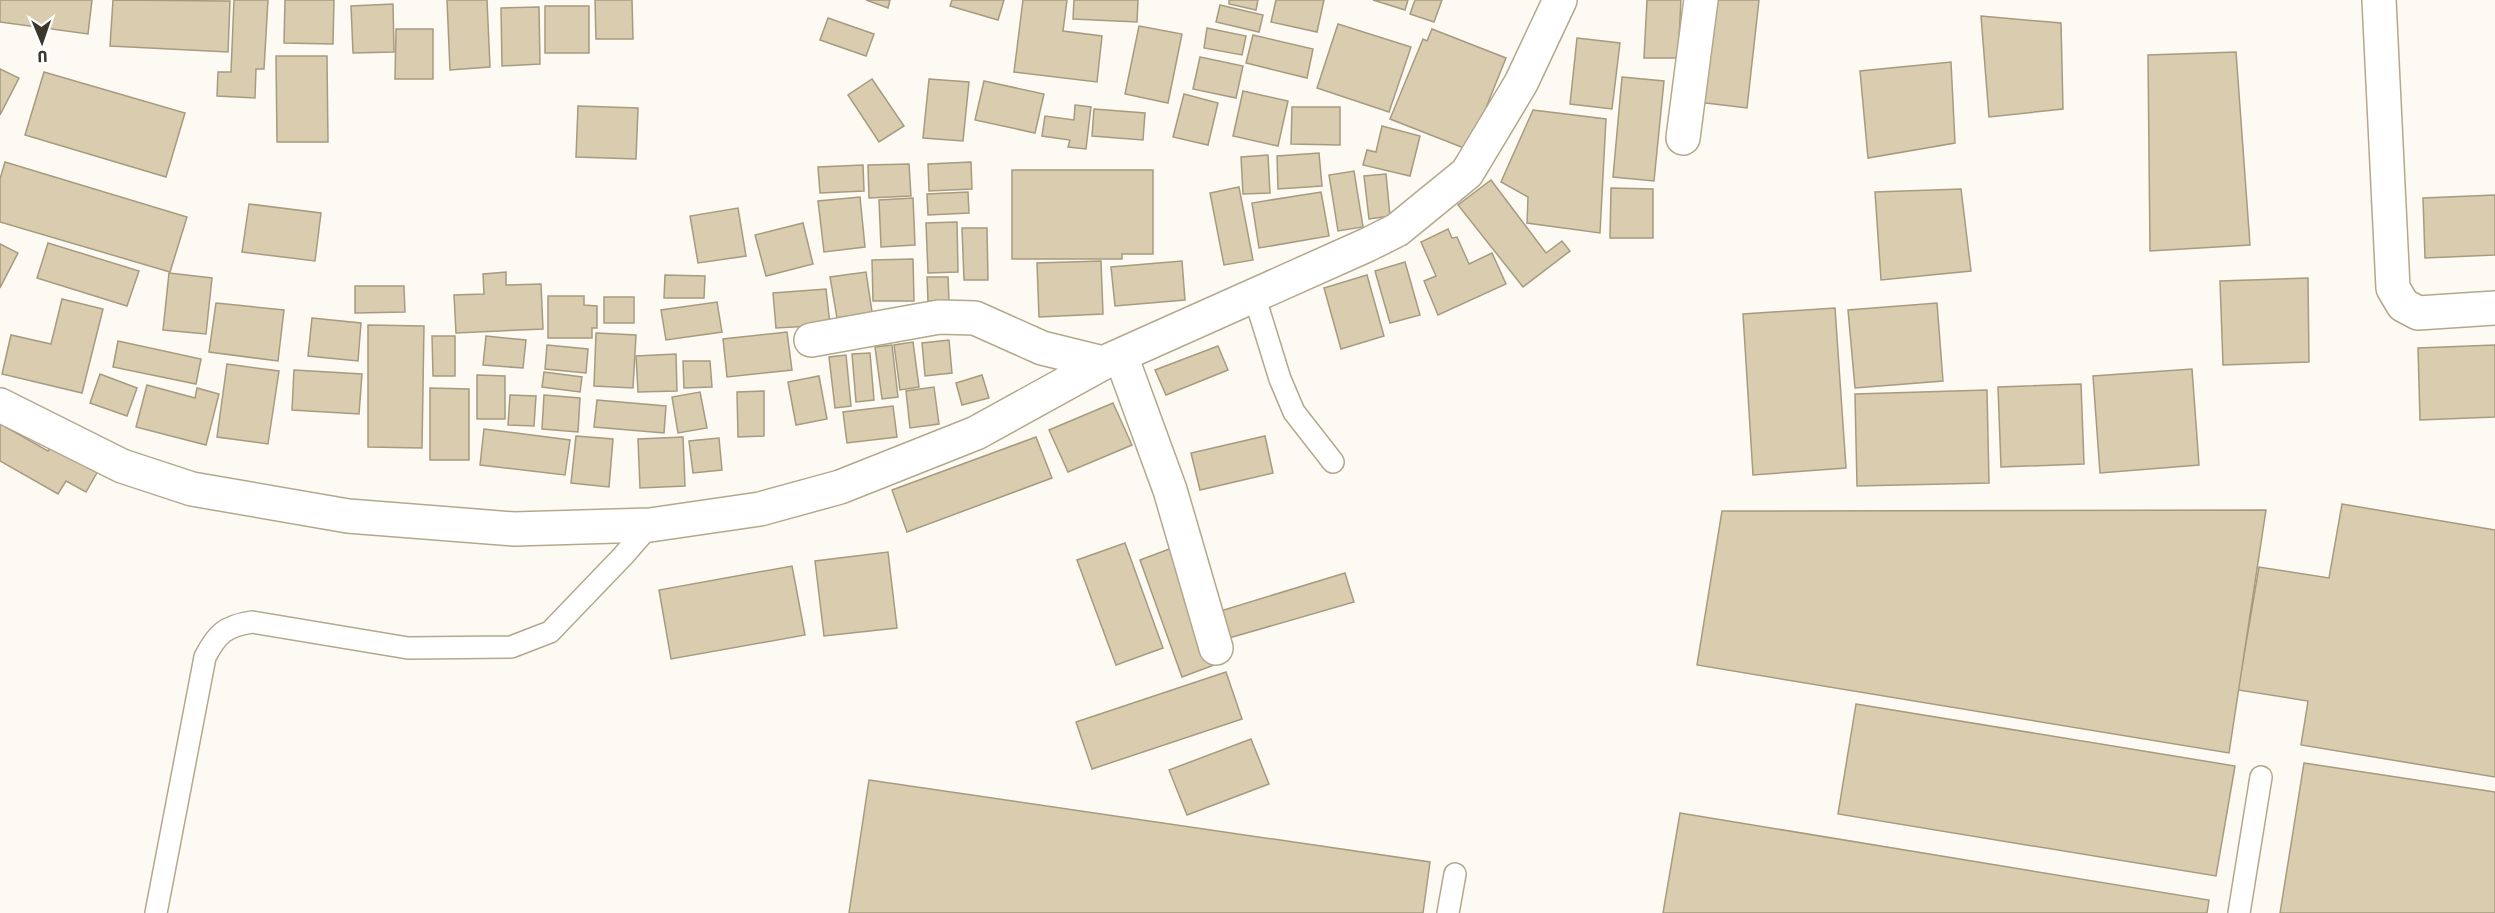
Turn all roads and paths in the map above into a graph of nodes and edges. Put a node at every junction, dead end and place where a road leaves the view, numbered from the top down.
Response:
1 (1560, 0) edge
2 (1701, 0) edge
3 (2379, 0) edge
4 (1683, 138) dead end
5 (1254, 295) junction
6 (2495, 308) edge
7 (811, 340) dead end
8 (1112, 359) junction
9 (0, 405) edge
10 (1333, 462) dead end
11 (650, 525) junction
12 (1216, 648) dead end
13 (2261, 777) dead end
14 (1455, 874) dead end
15 (156, 913) edge
16 (1448, 913) edge
17 (2239, 913) edge

1 - 5 street
2 - 4 street
3 - 6 street
5 - 8 street
5 - 10 lane
7 - 8 street
8 - 11 street
8 - 12 street
9 - 11 street
11 - 15 lane
13 - 17 lane
14 - 16 lane

